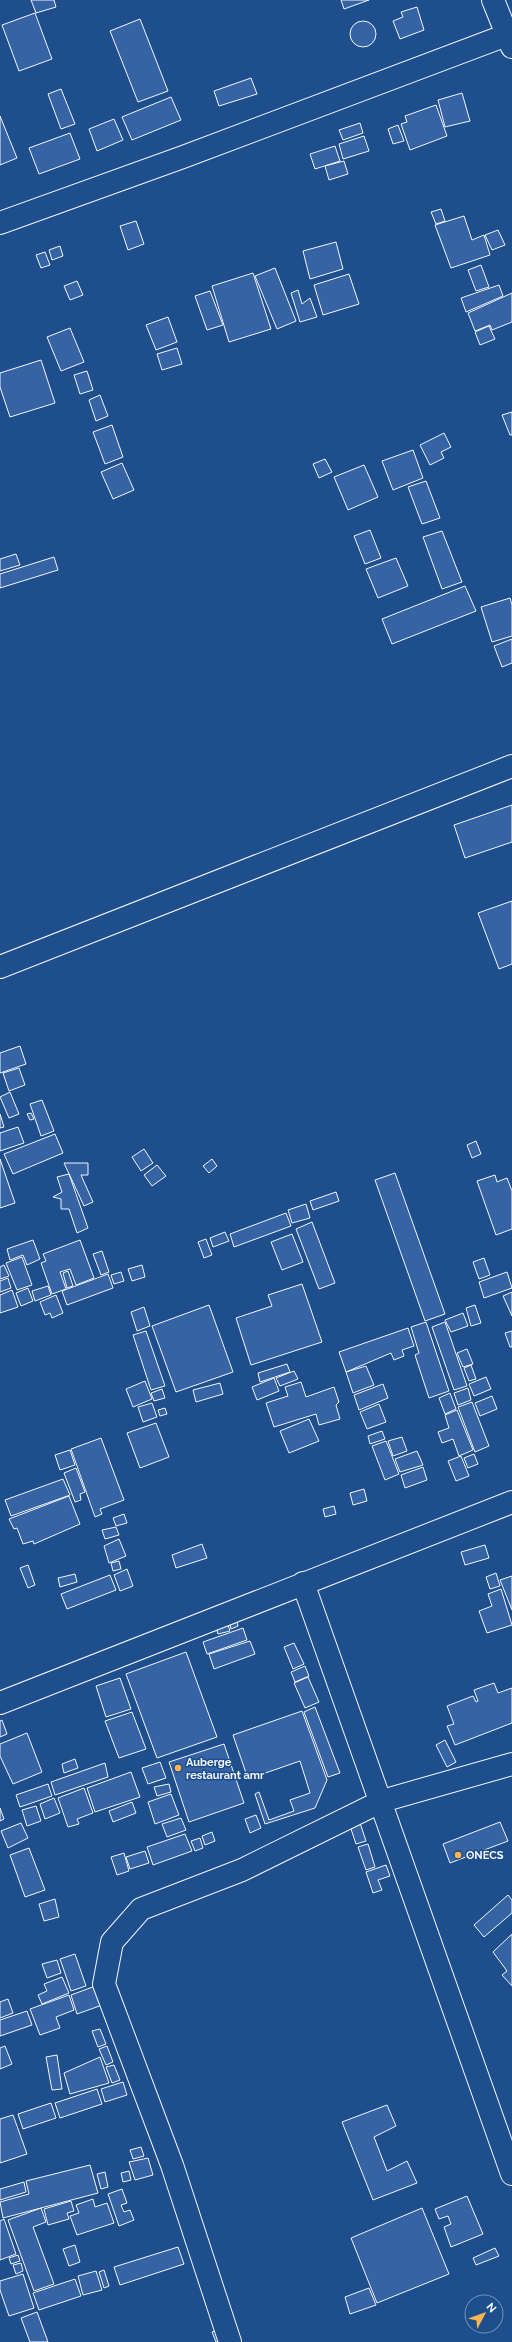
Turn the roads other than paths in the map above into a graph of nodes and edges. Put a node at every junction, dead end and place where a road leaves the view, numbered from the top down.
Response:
1 (493, 0) edge
2 (510, 38) edge
3 (0, 223) edge
4 (512, 766) edge
5 (0, 967) edge
6 (512, 1502) edge
7 (303, 1583) junction
8 (1, 1699) edge
9 (512, 1764) edge
10 (382, 1801) junction
11 (512, 2174) edge
12 (230, 2342) edge

1 - 2 street
2 - 3 street
4 - 5 street
6 - 7 street
7 - 8 street
7 - 10 street
9 - 10 street
10 - 11 street
10 - 12 street

